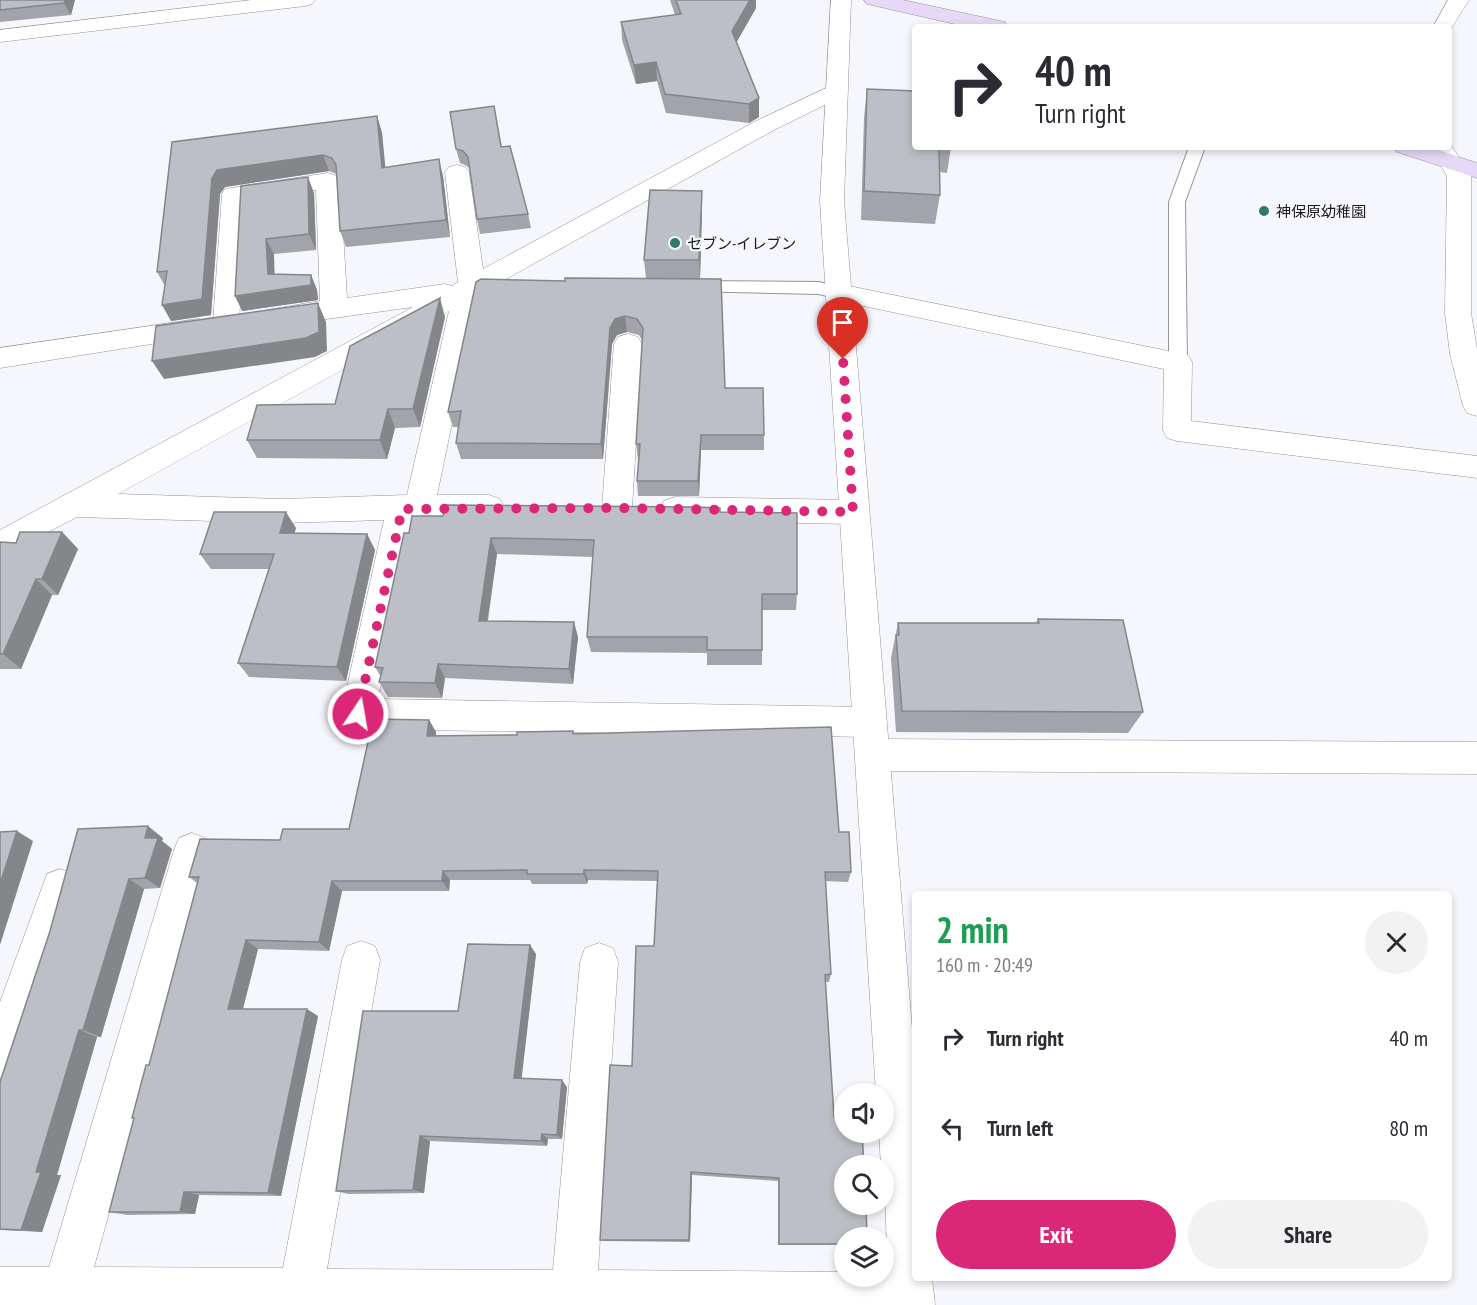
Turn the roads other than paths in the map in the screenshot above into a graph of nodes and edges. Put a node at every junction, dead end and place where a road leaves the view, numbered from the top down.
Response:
1 (305, 0) edge
2 (841, 0) edge
3 (874, 0) edge
4 (1459, 0) edge
5 (983, 24) edge
6 (1445, 24) edge
7 (0, 36) edge
8 (837, 90) junction
9 (1196, 150) edge
10 (1423, 150) edge
11 (1446, 154) edge
12 (1477, 171) edge
13 (458, 172) dead end
14 (508, 287) edge
15 (676, 287) edge
16 (470, 288) junction
17 (838, 293) junction
18 (334, 309) junction
19 (226, 323) junction
20 (628, 344) dead end
21 (0, 358) edge
22 (1178, 362) junction
23 (1477, 406) edge
24 (1477, 467) edge
25 (74, 505) junction
26 (512, 507) edge
27 (410, 508) junction
28 (853, 512) junction
29 (0, 545) edge
30 (870, 739) junction
31 (1477, 758) edge
32 (192, 850) dead end
33 (60, 887) edge
34 (361, 960) dead end
35 (599, 962) dead end
36 (0, 1058) edge
37 (911, 1246) edge
38 (0, 1289) edge
39 (65, 1290) junction
40 (301, 1291) junction
41 (574, 1293) junction
42 (222, 1298) edge
43 (395, 1299) edge
44 (911, 1300) edge

1 - 7 street
2 - 8 street
3 - 5 main road
4 - 6 street
8 - 16 street
8 - 17 street
9 - 22 lane
10 - 11 main road
11 - 12 main road
11 - 23 street
13 - 16 street
14 - 16 lane
15 - 17 lane
16 - 18 street
16 - 25 street
16 - 27 street
17 - 22 street
17 - 28 street
18 - 19 street
18 - 19 street
19 - 21 street
20 - 28 street
22 - 24 street
25 - 27 street
25 - 29 street
26 - 27 street
27 - 30 street
28 - 30 street
30 - 31 street
30 - 37 street
32 - 39 street
33 - 36 street
34 - 40 street
35 - 41 street
37 - 44 street
38 - 39 street
39 - 42 street
40 - 42 street
40 - 43 street
41 - 43 street
41 - 44 street

